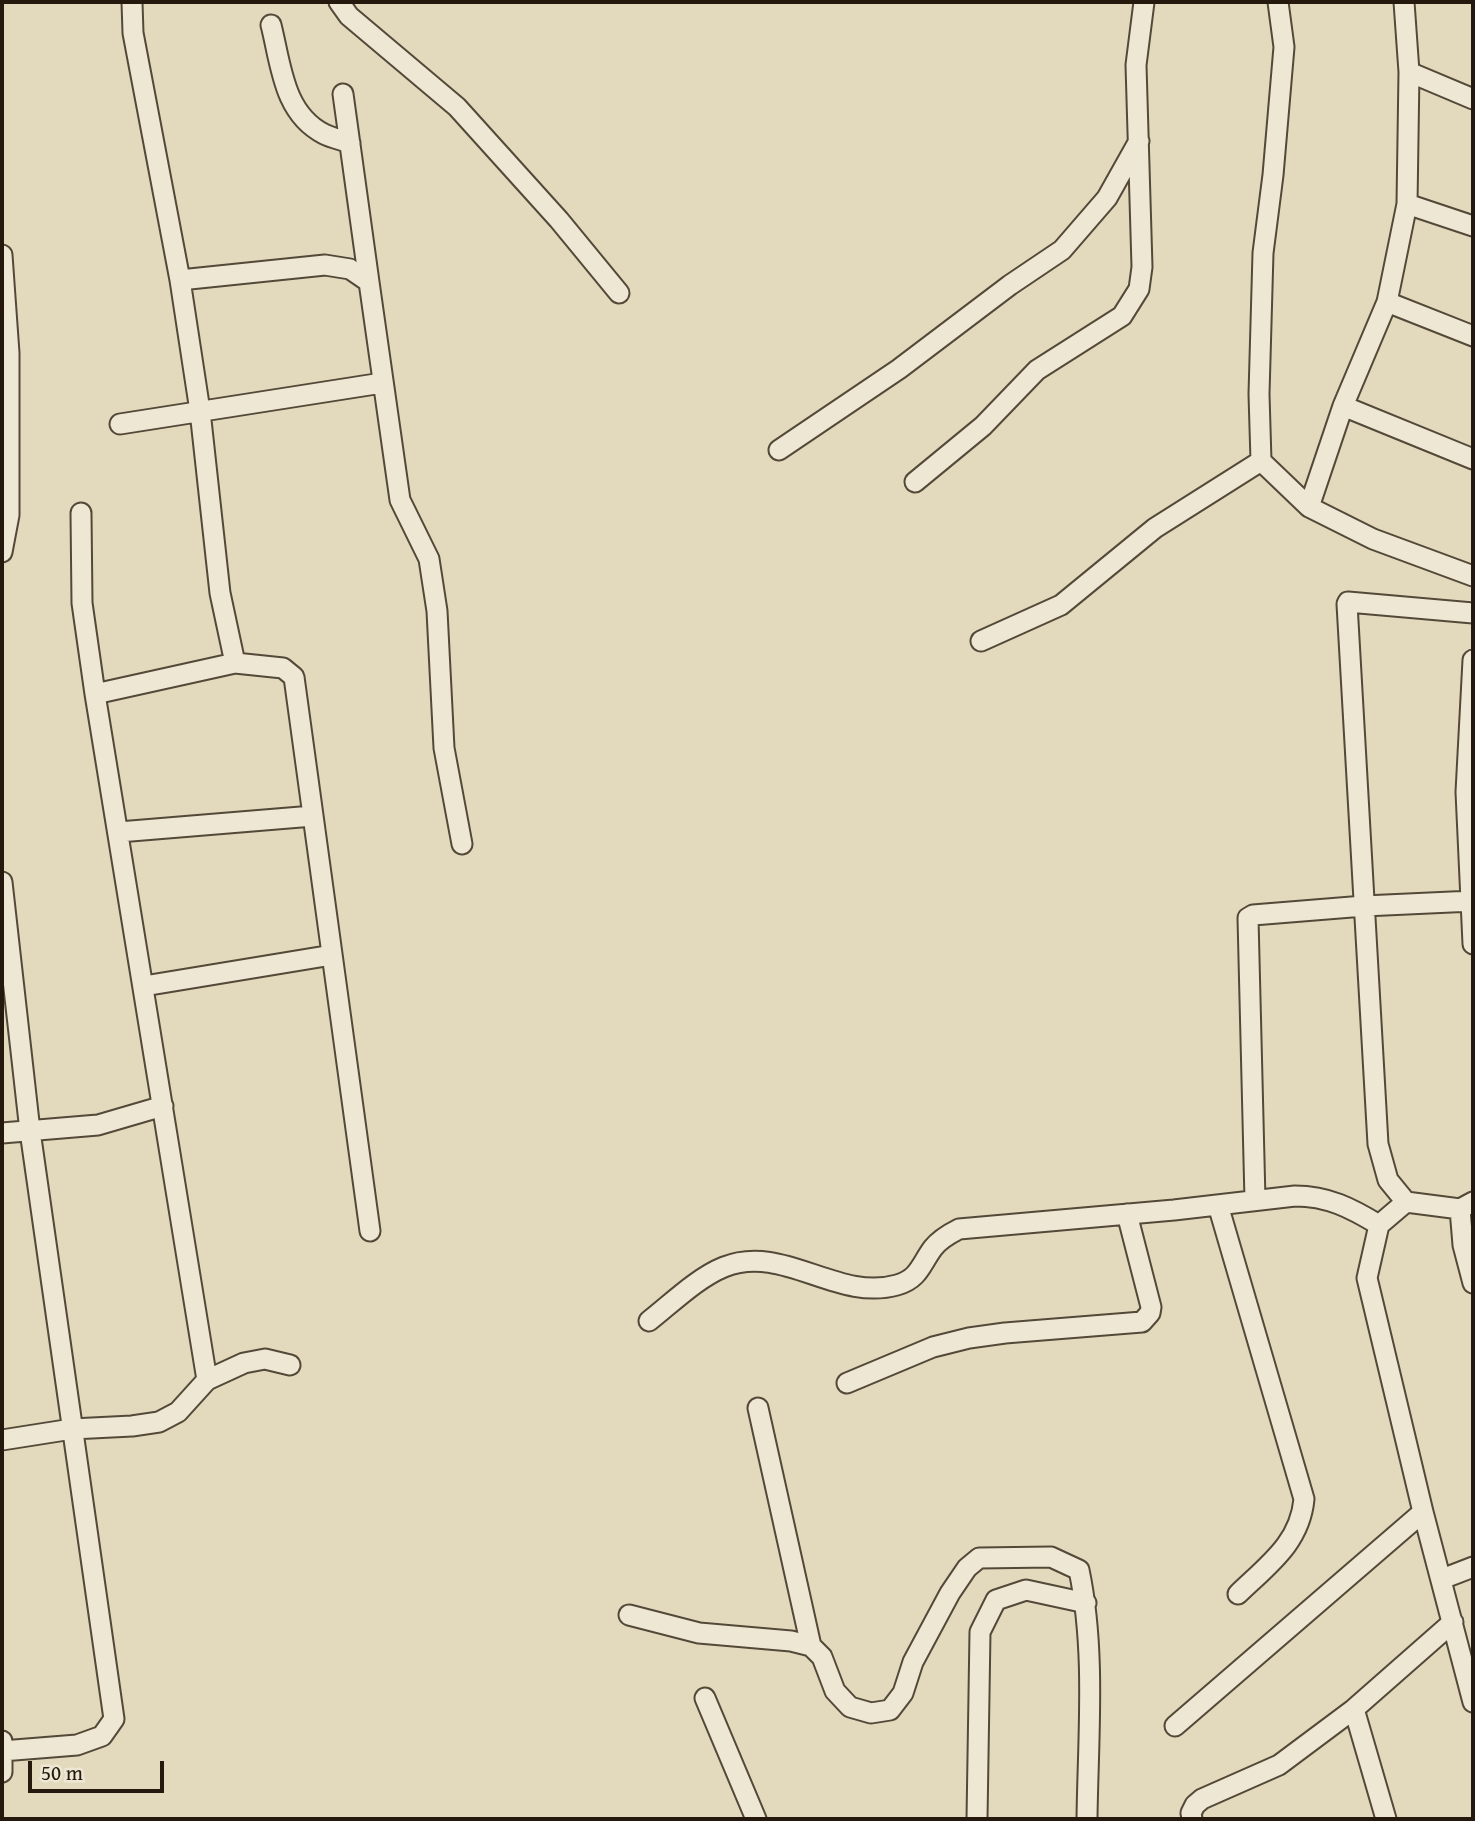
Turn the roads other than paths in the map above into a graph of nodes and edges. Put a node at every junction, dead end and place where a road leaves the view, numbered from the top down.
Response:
1 (132, 2) edge
2 (338, 2) edge
3 (1144, 2) edge
4 (1278, 2) edge
5 (1404, 2) edge
6 (271, 24) dead end
7 (1409, 72) junction
8 (343, 94) dead end
9 (1473, 99) edge
10 (1140, 140) junction
11 (350, 143) junction
12 (1408, 204) junction
13 (1473, 226) edge
14 (2, 255) edge
15 (180, 280) junction
16 (369, 282) junction
17 (619, 293) dead end
18 (1387, 302) junction
19 (1473, 336) edge
20 (382, 383) junction
21 (1343, 406) junction
22 (200, 411) junction
23 (121, 424) dead end
24 (779, 450) dead end
25 (1473, 459) edge
26 (1261, 461) junction
27 (915, 482) dead end
28 (1309, 507) junction
29 (81, 513) dead end
30 (2, 552) edge
31 (1473, 576) edge
32 (1473, 613) edge
33 (981, 641) dead end
34 (1473, 660) edge
35 (235, 663) junction
36 (95, 694) junction
37 (313, 816) junction
38 (119, 832) junction
39 (462, 844) dead end
40 (2, 882) edge
41 (1472, 902) edge
42 (1364, 906) junction
43 (1473, 944) edge
44 (332, 955) junction
45 (144, 986) junction
46 (163, 1106) junction
47 (30, 1131) junction
48 (2, 1133) edge
49 (1255, 1200) junction
50 (1406, 1202) junction
51 (1219, 1205) junction
52 (1467, 1206) edge
53 (1126, 1214) junction
54 (1379, 1225) junction
55 (370, 1231) dead end
56 (1473, 1283) edge
57 (649, 1321) dead end
58 (290, 1365) dead end
59 (207, 1380) junction
60 (847, 1383) dead end
61 (758, 1408) dead end
62 (72, 1429) junction
63 (2, 1440) edge
64 (1423, 1512) junction
65 (1473, 1567) edge
66 (1442, 1579) junction
67 (1238, 1594) dead end
68 (1086, 1603) junction
69 (629, 1615) dead end
70 (1453, 1622) junction
71 (811, 1646) junction
72 (705, 1698) dead end
73 (1473, 1702) edge
74 (1354, 1709) junction
75 (1175, 1726) dead end
76 (2, 1748) edge
77 (2, 1772) edge
78 (757, 1819) edge
79 (977, 1819) edge
80 (1087, 1819) edge
81 (1192, 1819) edge
82 (1386, 1819) edge

1 - 15 street
2 - 17 street
3 - 10 street
4 - 26 street
5 - 7 street
6 - 11 street
7 - 9 street
7 - 12 street
8 - 11 street
10 - 24 street
10 - 27 street
11 - 16 street
12 - 13 street
12 - 18 street
14 - 30 street
15 - 16 street
15 - 22 street
16 - 20 street
18 - 19 street
18 - 21 street
20 - 22 street
20 - 39 street
21 - 25 street
21 - 28 street
22 - 23 street
22 - 35 street
26 - 28 street
26 - 33 street
28 - 31 street
29 - 36 street
32 - 42 street
34 - 41 street
35 - 36 street
35 - 37 street
36 - 38 street
37 - 38 street
37 - 44 street
38 - 45 street
40 - 47 street
41 - 42 street
41 - 43 street
42 - 49 street
42 - 50 street
44 - 45 street
44 - 55 street
45 - 46 street
46 - 47 street
46 - 59 street
47 - 48 street
47 - 62 street
49 - 51 street
49 - 54 street
50 - 52 street
50 - 54 street
51 - 53 street
51 - 67 street
52 - 56 street
53 - 57 street
53 - 60 street
54 - 64 street
58 - 59 street
59 - 62 street
61 - 71 street
62 - 63 street
62 - 76 street
64 - 66 street
64 - 75 street
65 - 66 street
66 - 70 street
68 - 71 street
68 - 79 street
68 - 80 street
69 - 71 street
70 - 73 street
70 - 74 street
72 - 78 street
74 - 81 street
74 - 82 street
76 - 77 street

